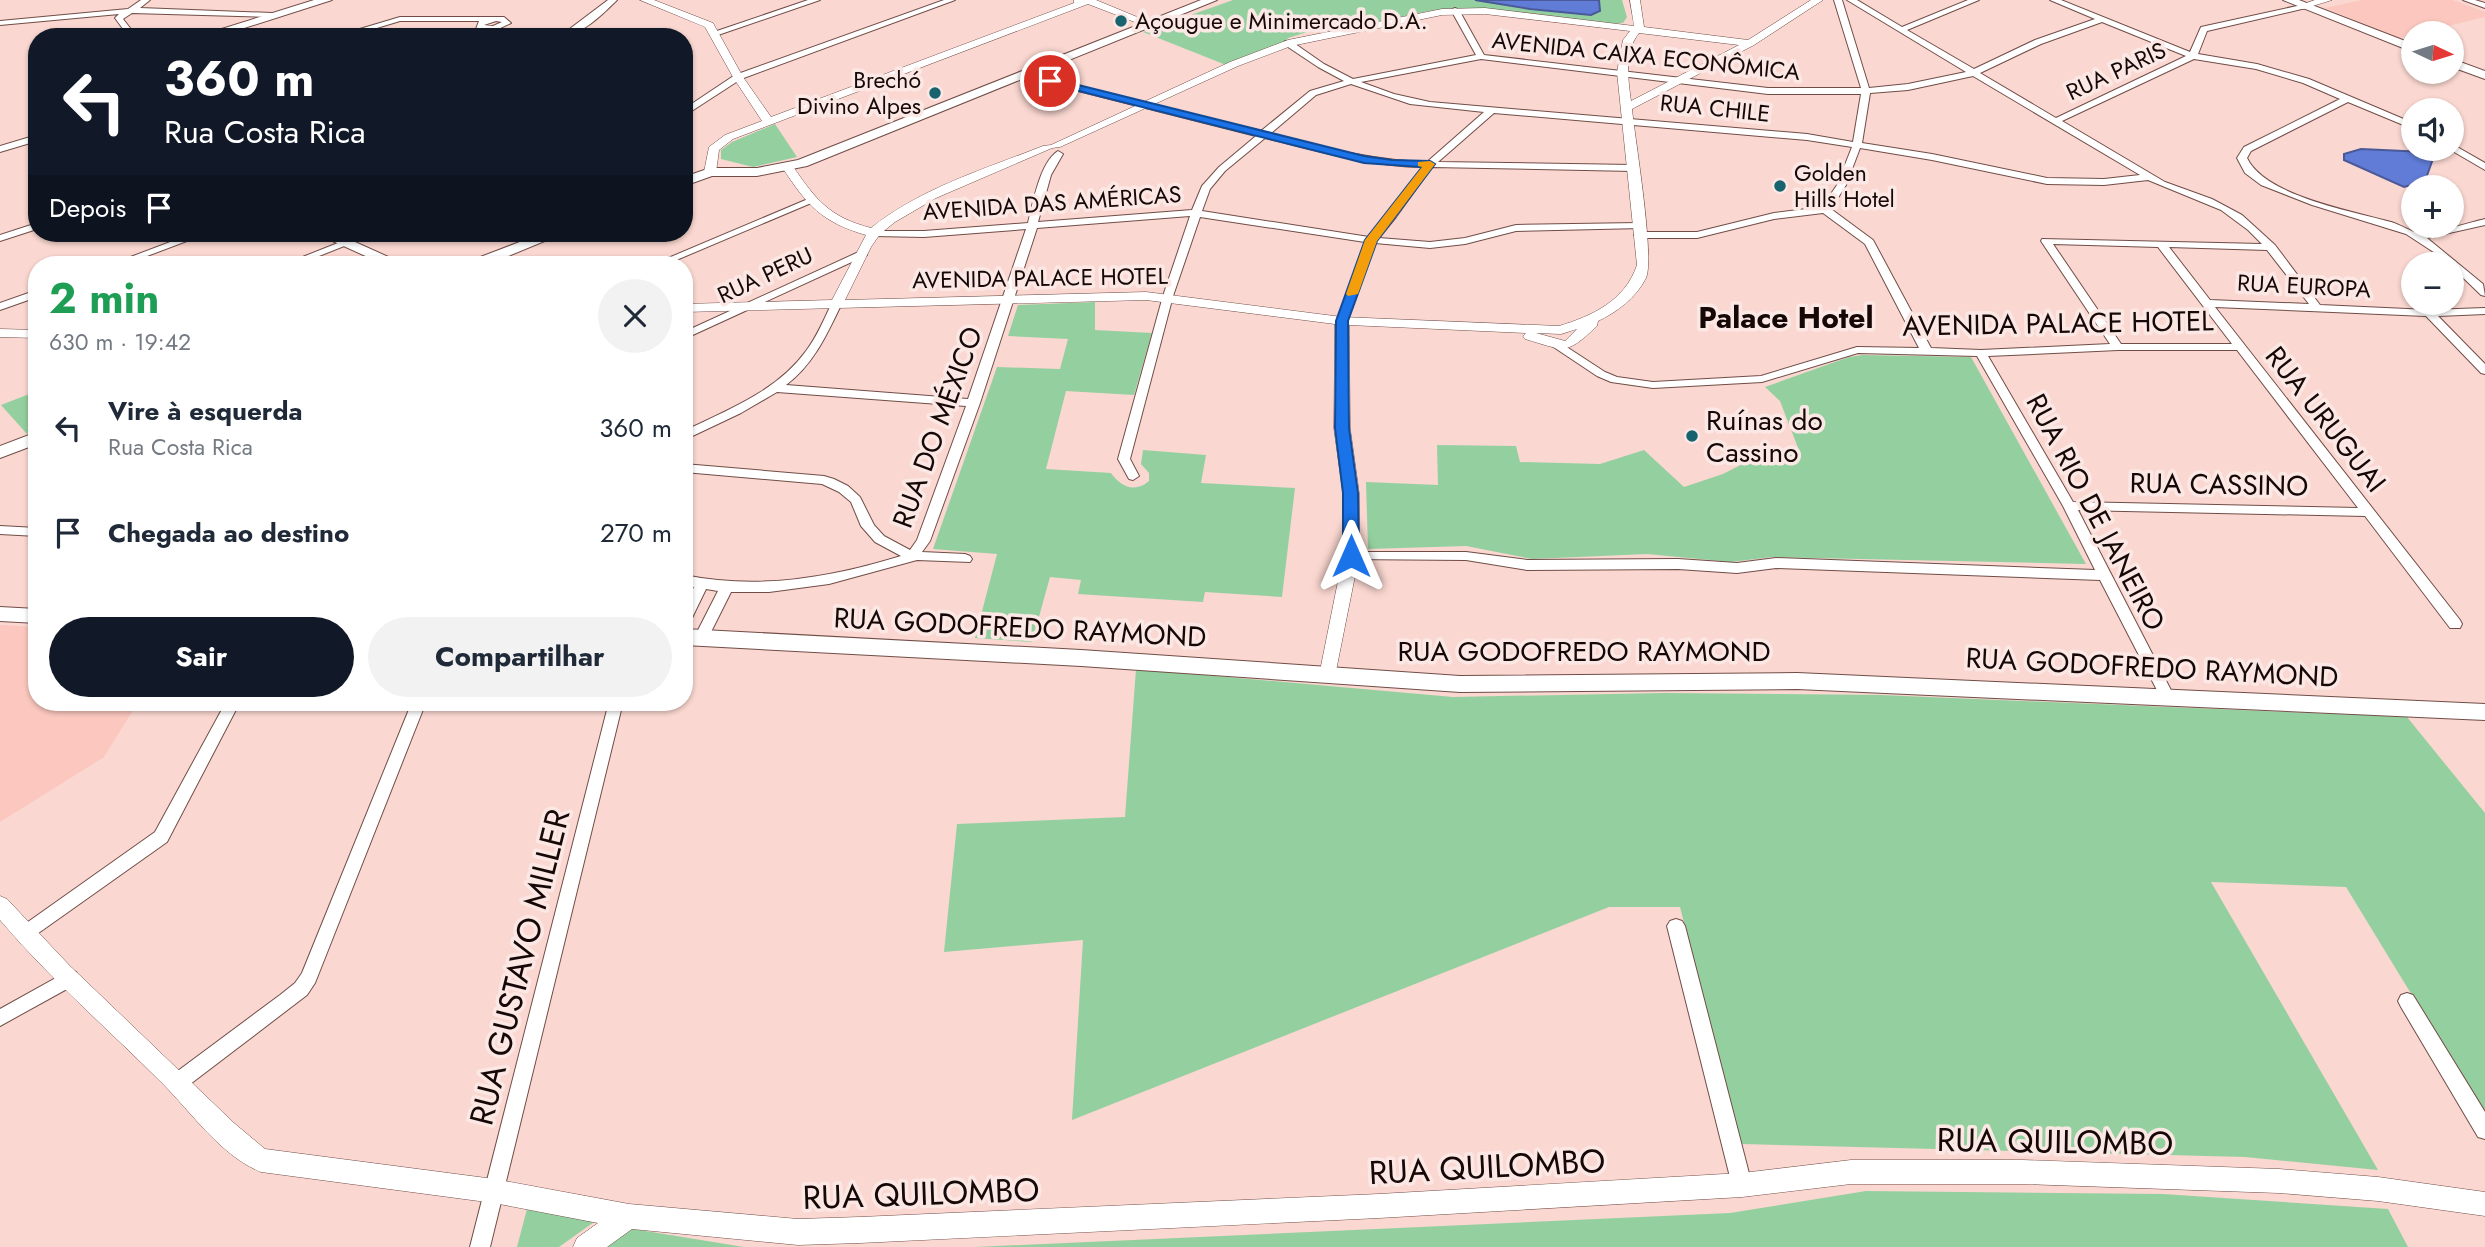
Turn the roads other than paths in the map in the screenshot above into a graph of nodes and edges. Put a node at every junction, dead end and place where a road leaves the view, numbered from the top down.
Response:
1 (146, 0) edge
2 (326, 0) edge
3 (613, 0) edge
4 (645, 0) edge
5 (816, 0) edge
6 (951, 0) edge
7 (1057, 0) edge
8 (1211, 0) edge
9 (1628, 0) edge
10 (1635, 0) edge
11 (1818, 0) edge
12 (1838, 0) edge
13 (1851, 0) edge
14 (1975, 0) edge
15 (2054, 0) edge
16 (2289, 0) edge
17 (2327, 0) edge
18 (2467, 0) edge
19 (1090, 1) edge
20 (2303, 6) junction
21 (2485, 6) edge
22 (1455, 10) junction
23 (128, 11) junction
24 (272, 15) junction
25 (491, 19) dead end
26 (2100, 20) junction
27 (0, 23) edge
28 (12, 23) junction
29 (1149, 24) junction
30 (126, 28) edge
31 (231, 28) edge
32 (368, 28) edge
33 (576, 28) edge
34 (0, 29) edge
35 (1903, 29) junction
36 (1634, 30) junction
37 (715, 33) junction
38 (1288, 43) junction
39 (1750, 43) junction
40 (2401, 43) edge
41 (2193, 56) junction
42 (1481, 57) junction
43 (2464, 67) edge
44 (1622, 72) junction
45 (1973, 73) junction
46 (1026, 75) junction
47 (2485, 75) edge
48 (738, 77) junction
49 (1679, 79) junction
50 (1350, 82) junction
51 (1866, 91) junction
52 (2348, 98) junction
53 (1147, 105) junction
54 (693, 107) edge
55 (1493, 109) junction
56 (1627, 113) junction
57 (768, 121) junction
58 (2056, 121) junction
59 (2401, 121) edge
60 (1262, 135) junction
61 (28, 141) edge
62 (1854, 146) junction
63 (0, 149) edge
64 (1053, 150) junction
65 (2464, 155) edge
66 (1430, 164) junction
67 (788, 167) junction
68 (2485, 167) edge
69 (1633, 168) junction
70 (710, 172) junction
71 (2150, 177) junction
72 (693, 179) edge
73 (811, 201) junction
74 (1825, 210) junction
75 (1196, 213) junction
76 (2485, 222) edge
77 (1034, 224) junction
78 (2464, 227) edge
79 (28, 229) edge
80 (2401, 229) edge
81 (1639, 231) junction
82 (874, 233) junction
83 (0, 238) edge
84 (2421, 238) edge
85 (1371, 240) junction
86 (178, 242) edge
87 (347, 242) joint
88 (533, 242) edge
89 (2160, 243) junction
90 (2271, 247) junction
91 (863, 253) junction
92 (139, 256) edge
93 (310, 256) edge
94 (379, 256) edge
95 (497, 256) edge
96 (678, 256) edge
97 (2485, 293) edge
98 (28, 296) edge
99 (1168, 296) junction
100 (1008, 301) junction
101 (837, 303) junction
102 (2205, 303) junction
103 (750, 305) junction
104 (0, 307) edge
105 (693, 308) edge
106 (2317, 308) junction
107 (2401, 312) edge
108 (2464, 312) edge
109 (2485, 312) edge
110 (2431, 315) edge
111 (1597, 317) junction
112 (1342, 321) junction
113 (0, 332) edge
114 (693, 332) edge
115 (28, 334) edge
116 (1556, 336) junction
117 (1575, 340) junction
118 (2118, 347) junction
119 (2238, 347) junction
120 (1927, 352) junction
121 (1981, 353) junction
122 (1591, 368) junction
123 (2485, 371) edge
124 (774, 388) junction
125 (974, 403) junction
126 (693, 431) edge
127 (28, 441) edge
128 (0, 452) edge
129 (693, 469) edge
130 (1133, 476) dead end
131 (2069, 506) junction
132 (2368, 512) junction
133 (0, 530) edge
134 (28, 531) edge
135 (1351, 556) junction
136 (912, 557) junction
137 (965, 559) dead end
138 (2103, 575) junction
139 (693, 582) edge
140 (702, 584) junction
141 (727, 587) junction
142 (0, 600) edge
143 (28, 602) edge
144 (693, 602) edge
145 (0, 614) edge
146 (28, 616) edge
147 (2455, 624) dead end
148 (693, 638) edge
149 (1328, 676) junction
150 (2167, 696) dead end
151 (228, 711) edge
152 (415, 711) edge
153 (614, 711) edge
154 (2485, 712) edge
155 (0, 905) edge
156 (1676, 926) dead end
157 (24, 934) junction
158 (70, 978) junction
159 (2407, 1001) dead end
160 (0, 1017) edge
161 (178, 1082) junction
162 (2485, 1130) edge
163 (1742, 1185) junction
164 (494, 1191) junction
165 (2485, 1204) edge
166 (629, 1216) junction
167 (480, 1247) edge
168 (586, 1247) edge

1 - 23 street
2 - 24 main road
3 - 33 street
4 - 37 street
5 - 37 street
6 - 48 street
7 - 19 street
8 - 29 main road
9 - 36 street
10 - 36 street
11 - 39 street
12 - 51 street
13 - 35 street
14 - 35 street
15 - 26 street
16 - 20 main road
17 - 20 street
18 - 21 street
19 - 29 street
19 - 57 street
20 - 40 main road
20 - 41 street
22 - 36 street
22 - 38 street
22 - 42 street
23 - 24 street
23 - 28 street
23 - 30 street
24 - 31 main road
25 - 32 street
26 - 41 street
26 - 45 street, AVENIDA CAIXA ECONÔMICA
27 - 28 street
28 - 34 street
29 - 46 main road
35 - 45 street
36 - 39 street
36 - 44 street
37 - 48 street
38 - 50 street, RUA CHILE
38 - 53 street
39 - 49 street
41 - 52 street
41 - 58 street, RUA PARIS
42 - 44 street, AVENIDA CAIXA ECONÔMICA
42 - 50 street, AVENIDA CAIXA ECONÔMICA
43 - 47 main road
44 - 49 street, AVENIDA CAIXA ECONÔMICA
44 - 56 street
45 - 51 street, AVENIDA CAIXA ECONÔMICA
45 - 58 street
46 - 53 street
46 - 67 main road
48 - 54 street
48 - 57 street
49 - 51 street, AVENIDA CAIXA ECONÔMICA
49 - 56 street
50 - 55 street, RUA CHILE
50 - 60 street, AVENIDA CAIXA ECONÔMICA
51 - 62 street
52 - 59 street
52 - 80 street
53 - 60 street
53 - 64 street
55 - 56 street, RUA CHILE
55 - 66 street
56 - 62 street, RUA CHILE
56 - 69 street
57 - 70 street
58 - 71 street
60 - 66 street
60 - 75 street, AVENIDA CAIXA ECONÔMICA
61 - 63 street
62 - 71 street, RUA CHILE
62 - 74 street
64 - 77 street, RUA DO MÉXICO
64 - 82 street
65 - 68 street
66 - 69 street
66 - 85 street
67 - 70 main road
67 - 73 street, AVENIDA DAS AMÉRICAS
69 - 81 street
70 - 72 main road
71 - 90 street
73 - 82 street, AVENIDA DAS AMÉRICAS
73 - 96 street
74 - 81 street, AVENIDA DAS AMÉRICAS
74 - 120 street
75 - 77 street, AVENIDA DAS AMÉRICAS
75 - 85 street, AVENIDA DAS AMÉRICAS
75 - 99 street, AVENIDA CAIXA ECONÔMICA
76 - 78 street
77 - 82 street, AVENIDA DAS AMÉRICAS
77 - 100 street, RUA DO MÉXICO
79 - 83 street
81 - 85 street, AVENIDA DAS AMÉRICAS
81 - 111 street
82 - 91 street
84 - 97 street
85 - 112 street
86 - 92 street
87 - 93 street
87 - 94 main road
88 - 95 main road
89 - 90 street
89 - 102 street, RUA URUGUAI
89 - 118 street
90 - 106 street
91 - 101 street
91 - 103 street, RUA PERU
98 - 104 street
99 - 100 street, AVENIDA PALACE HOTEL
99 - 112 street, AVENIDA PALACE HOTEL
99 - 130 street, AVENIDA CAIXA ECONÔMICA
100 - 101 street, AVENIDA PALACE HOTEL
100 - 125 street, RUA DO MÉXICO
101 - 103 street, AVENIDA PALACE HOTEL
101 - 124 street
102 - 106 street, RUA EUROPA
102 - 119 street, RUA URUGUAI
103 - 105 street, AVENIDA PALACE HOTEL
103 - 114 street, RUA PERU
106 - 107 street, RUA EUROPA
108 - 109 street, RUA EUROPA
110 - 123 street
111 - 116 street
111 - 117 street
112 - 116 street, AVENIDA PALACE HOTEL
112 - 135 street
113 - 115 street
116 - 117 street
116 - 122 street, AVENIDA PALACE HOTEL
117 - 122 street
118 - 119 street, AVENIDA PALACE HOTEL
118 - 121 street, AVENIDA PALACE HOTEL
119 - 132 street, RUA URUGUAI
120 - 121 street, AVENIDA PALACE HOTEL
120 - 122 street, AVENIDA PALACE HOTEL
121 - 131 street, RUA RIO DE JANEIRO
124 - 125 street
124 - 126 street
125 - 136 street, RUA DO MÉXICO
127 - 128 main road
129 - 136 street
131 - 132 street, RUA CASSINO
131 - 138 street, RUA RIO DE JANEIRO
132 - 147 street, RUA URUGUAI
133 - 134 street
135 - 138 street
135 - 149 street
136 - 137 street
136 - 141 street
138 - 150 street, RUA RIO DE JANEIRO
139 - 140 street
140 - 141 street
140 - 144 street
141 - 148 street
142 - 143 main road
145 - 146 main road
148 - 149 main road, RUA GODOFREDO RAYMOND
149 - 154 main road, RUA GODOFREDO RAYMOND
151 - 157 street
152 - 161 street
153 - 164 street, RUA GUSTAVO MILLER
155 - 157 street, RUA QUILOMBO
156 - 163 street
157 - 158 street, RUA QUILOMBO
158 - 160 street
158 - 161 street, RUA QUILOMBO
159 - 162 street
161 - 164 street, RUA QUILOMBO
163 - 165 street, RUA QUILOMBO
163 - 166 street, RUA QUILOMBO
164 - 166 street, RUA QUILOMBO
164 - 167 street, RUA GUSTAVO MILLER
166 - 168 street

